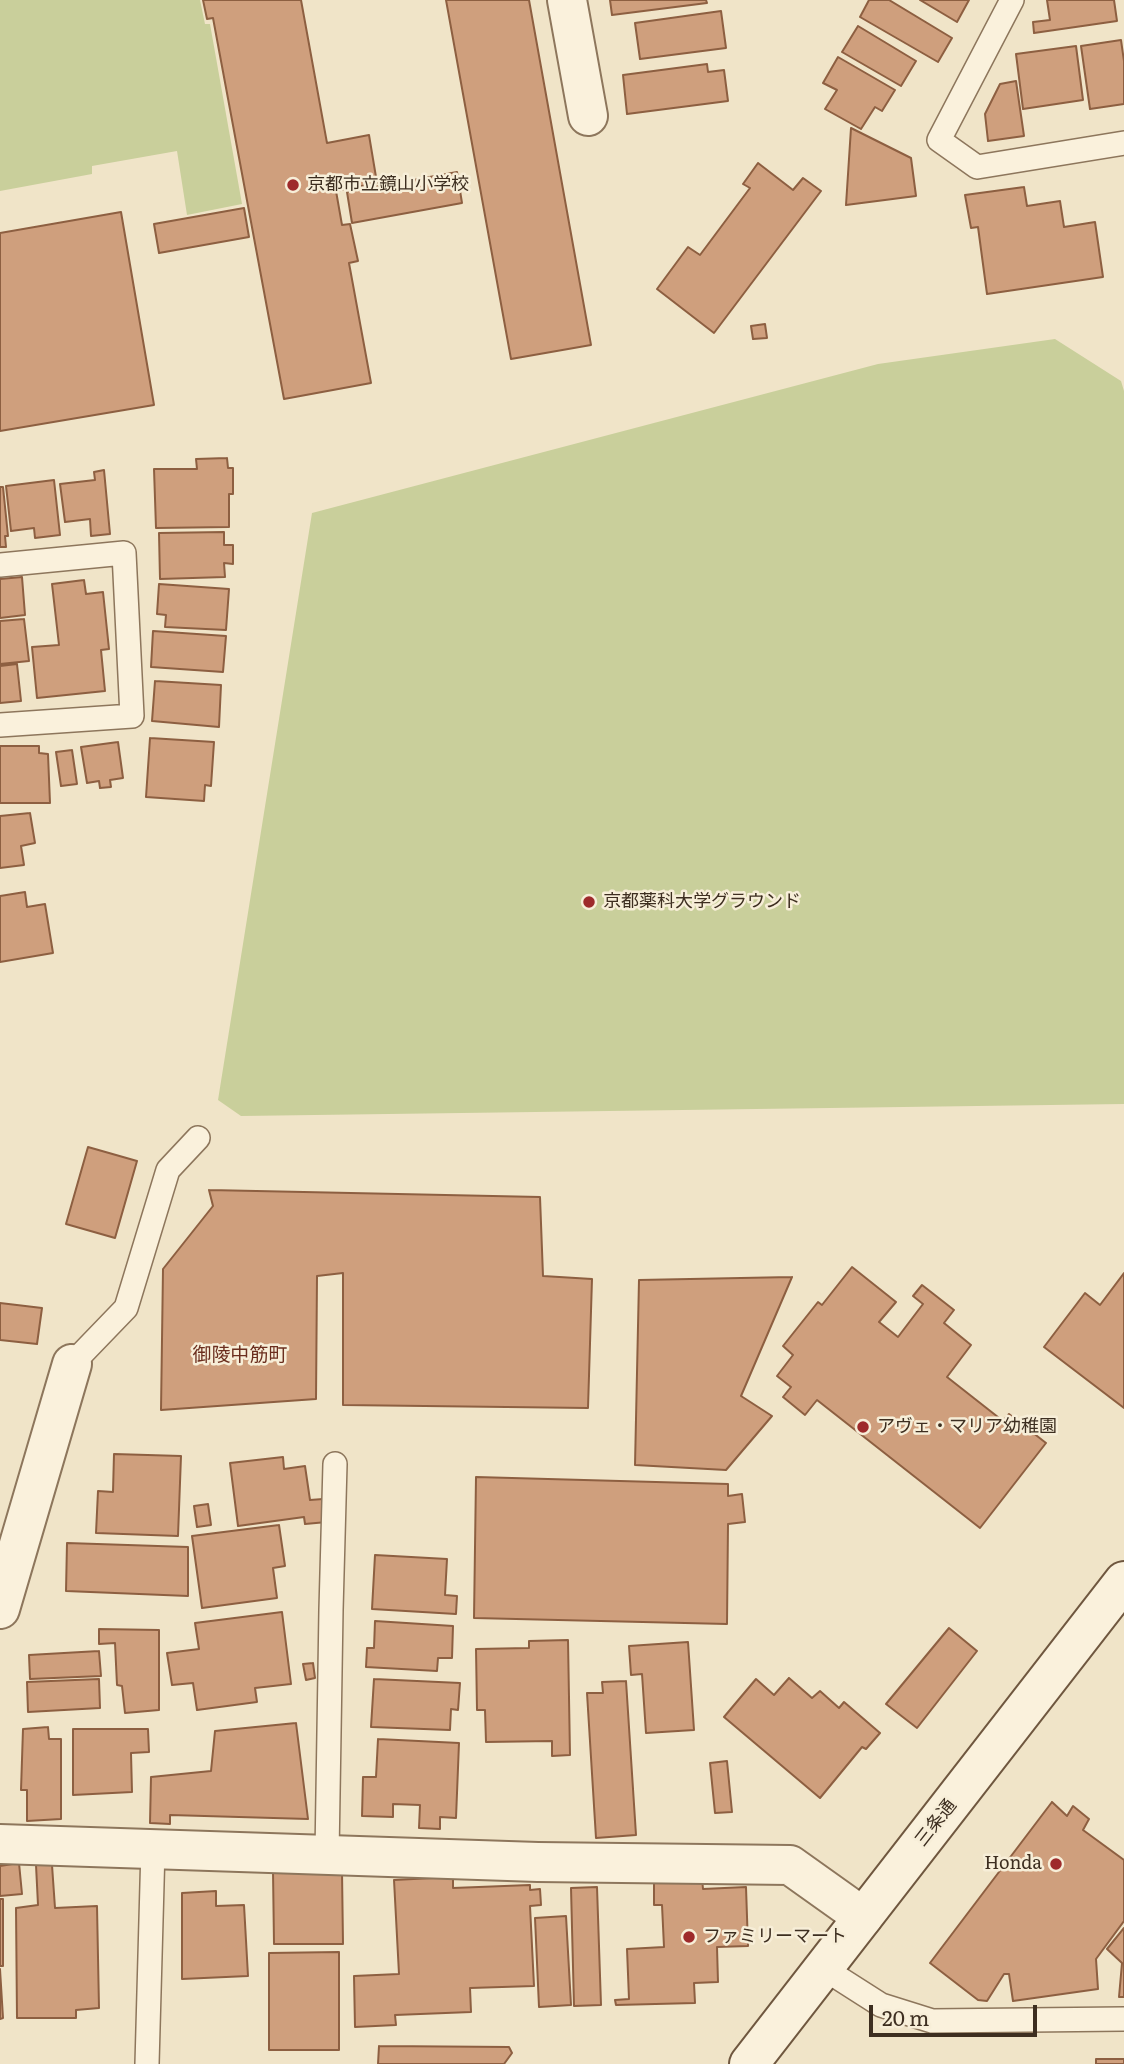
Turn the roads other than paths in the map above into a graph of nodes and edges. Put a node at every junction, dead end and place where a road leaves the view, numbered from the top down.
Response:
1 (567, 0) edge
2 (1012, 0) edge
3 (588, 116) dead end
4 (1124, 143) edge
5 (0, 565) edge
6 (0, 725) edge
7 (198, 1138) dead end
8 (72, 1364) joint
9 (335, 1464) dead end
10 (1124, 1581) edge
11 (0, 1609) edge
12 (0, 1844) edge
13 (153, 1848) junction
14 (327, 1854) junction
15 (863, 1917) junction
16 (823, 1968) junction
17 (1124, 2019) edge
18 (752, 2063) edge
19 (147, 2064) edge

1 - 3 street
2 - 4 lane
5 - 6 lane
7 - 8 lane
8 - 11 street
9 - 14 lane
10 - 15 street, 三条通
12 - 13 street
13 - 14 street
13 - 19 lane
14 - 15 street
15 - 16 street, 三条通
16 - 17 lane
16 - 18 street, 三条通

